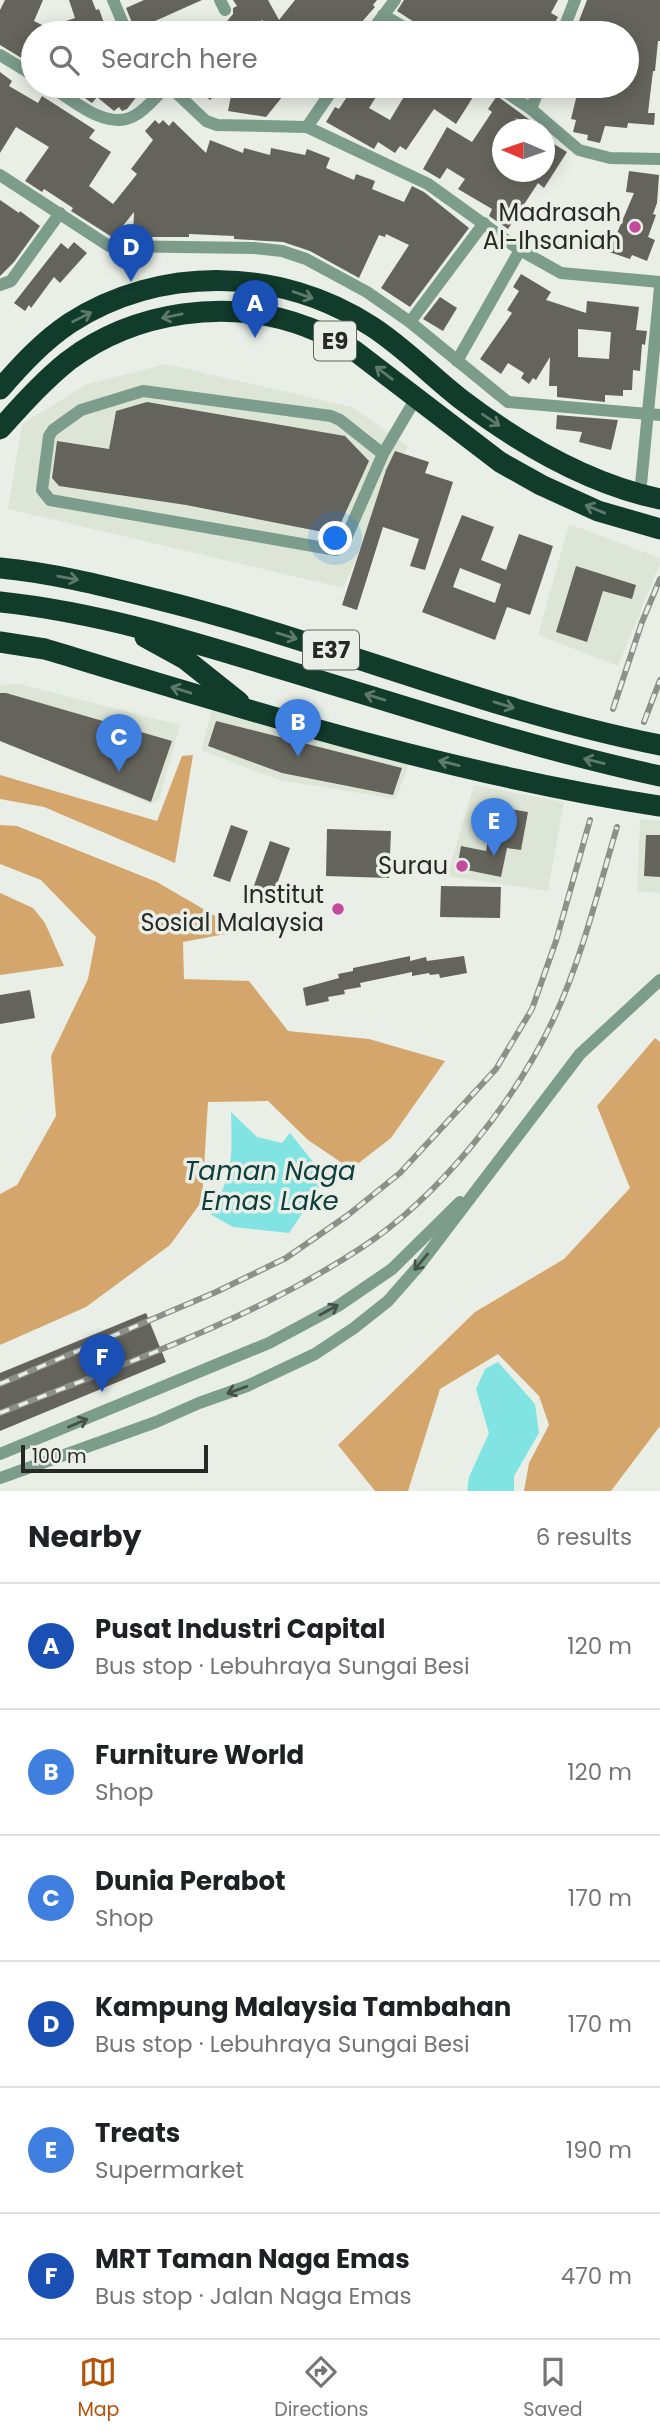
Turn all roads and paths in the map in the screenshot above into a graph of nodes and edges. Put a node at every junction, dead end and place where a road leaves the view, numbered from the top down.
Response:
1 (113, 0) edge
2 (395, 0) edge
3 (575, 0) edge
4 (383, 15) junction
5 (122, 21) edge
6 (379, 21) edge
7 (393, 21) edge
8 (567, 21) edge
9 (0, 55) edge
10 (21, 68) edge
11 (70, 98) edge
12 (155, 98) edge
13 (181, 98) edge
14 (327, 98) edge
15 (515, 98) edge
16 (535, 98) edge
17 (531, 109) junction
18 (307, 127) junction
19 (660, 159) edge
20 (0, 175) edge
21 (60, 213) junction
22 (484, 223) junction
23 (520, 250) junction
24 (660, 282) edge
25 (0, 285) edge
26 (660, 287) edge
27 (410, 322) junction
28 (457, 361) junction
29 (0, 389) edge
30 (416, 398) junction
31 (653, 415) edge
32 (0, 429) edge
33 (383, 454) junction
34 (650, 497) edge
35 (660, 529) edge
36 (0, 568) edge
37 (0, 602) edge
38 (120, 624) junction
39 (0, 642) edge
40 (246, 708) junction
41 (660, 745) edge
42 (660, 776) edge
43 (660, 806) edge
44 (660, 980) edge
45 (491, 1168) junction
46 (0, 1454) edge
47 (0, 1478) edge

1 - 5 street
2 - 4 street
3 - 8 street
4 - 6 street
4 - 7 street
9 - 10 street
11 - 12 street
13 - 18 street
14 - 18 street
15 - 17 street
16 - 17 street
17 - 19 street
18 - 22 street
20 - 21 street
21 - 25 street
21 - 27 street
22 - 23 street
22 - 27 street
23 - 24 street
23 - 28 street
26 - 31 street
27 - 28 street
28 - 31 street
29 -> 34 highway, E9
30 -> 32 highway, E9
30 - 33 street
35 -> 30 highway, E9
31 - 34 street
33 - 33 street
36 -> 41 highway, E37
37 - 38 highway, E37
38 - 40 highway
42 -> 38 highway, E37
40 -> 39 highway
43 -> 40 highway
44 - 45 street
46 -> 45 street
45 -> 47 street

